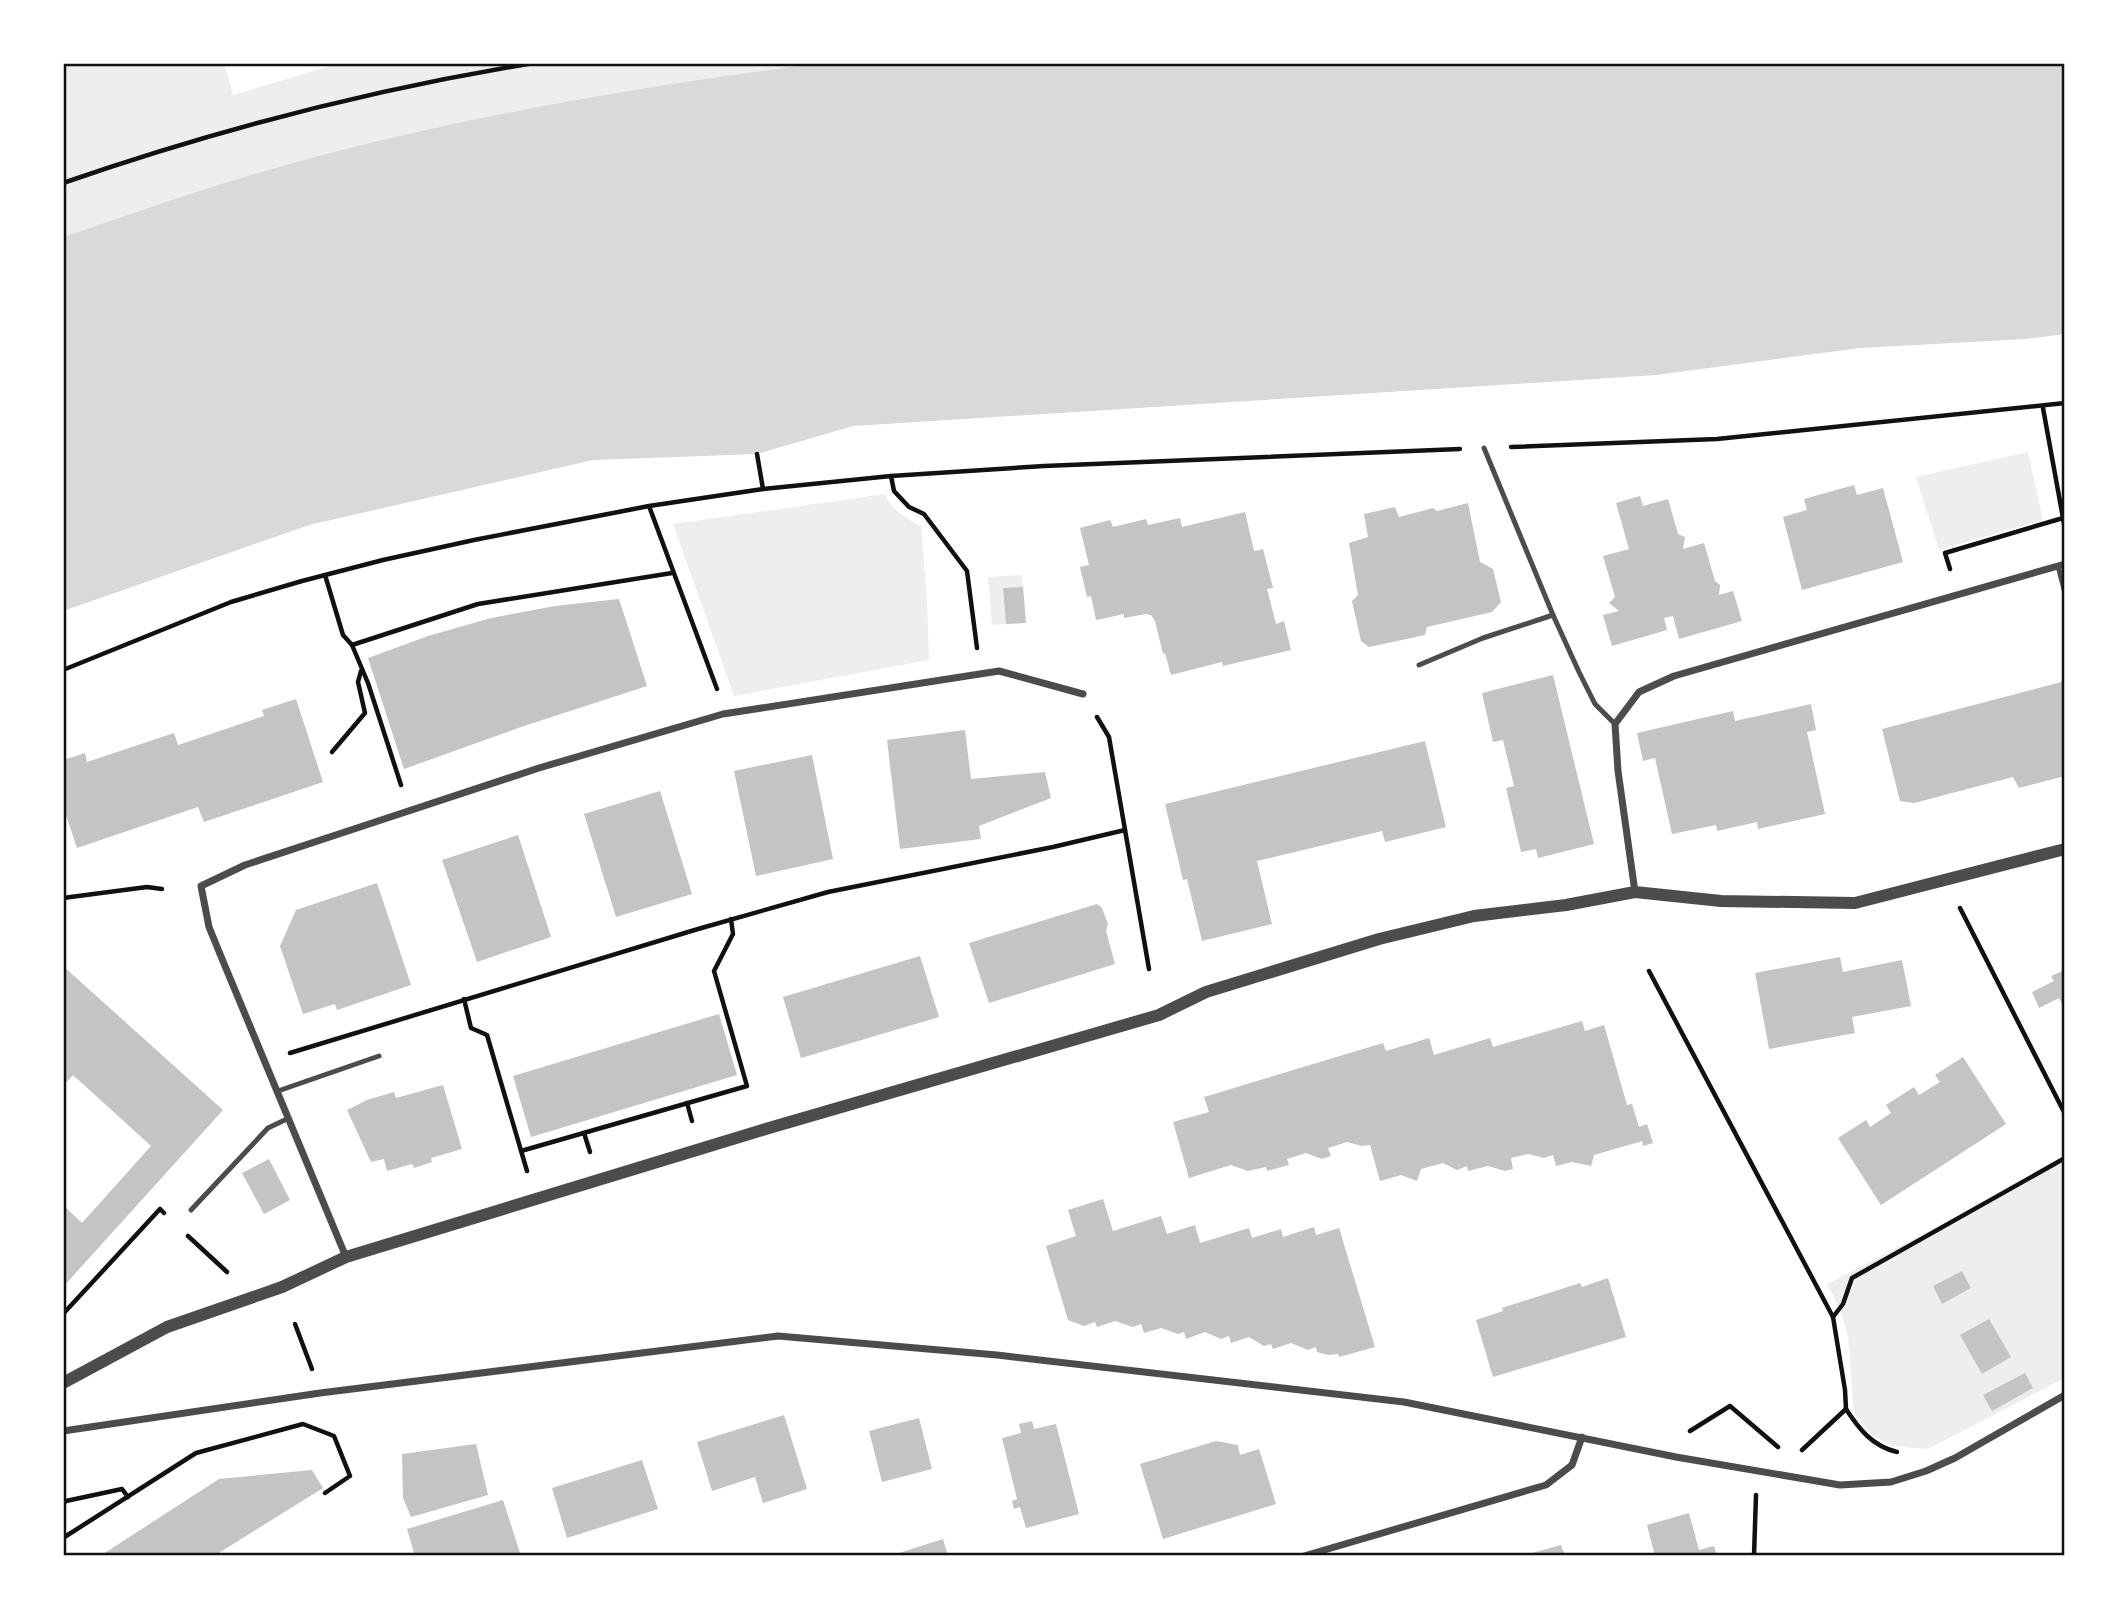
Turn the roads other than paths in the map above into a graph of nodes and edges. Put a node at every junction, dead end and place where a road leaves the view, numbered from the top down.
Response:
1 (1484, 448) road end
2 (2061, 565) edge
3 (2065, 593) edge
4 (1553, 615) junction
5 (1419, 665) dead end
6 (1083, 694) road end
7 (1615, 724) junction
8 (2065, 849) edge
9 (1635, 892) junction
10 (379, 1056) dead end
11 (278, 1091) junction
12 (289, 1118) junction
13 (191, 1210) road end
14 (346, 1257) junction
15 (63, 1383) edge
16 (2065, 1395) edge
17 (63, 1431) edge
18 (1582, 1437) junction
19 (1304, 1556) edge

1 - 4 lane
2 - 3 lane
2 - 7 street
4 - 5 lane
4 - 7 lane
6 - 11 street
7 - 9 street
8 - 9 street
9 - 14 street
10 - 11 lane
11 - 12 street
12 - 13 lane
12 - 14 street
14 - 15 street
16 - 18 street
17 - 18 street
18 - 19 street

